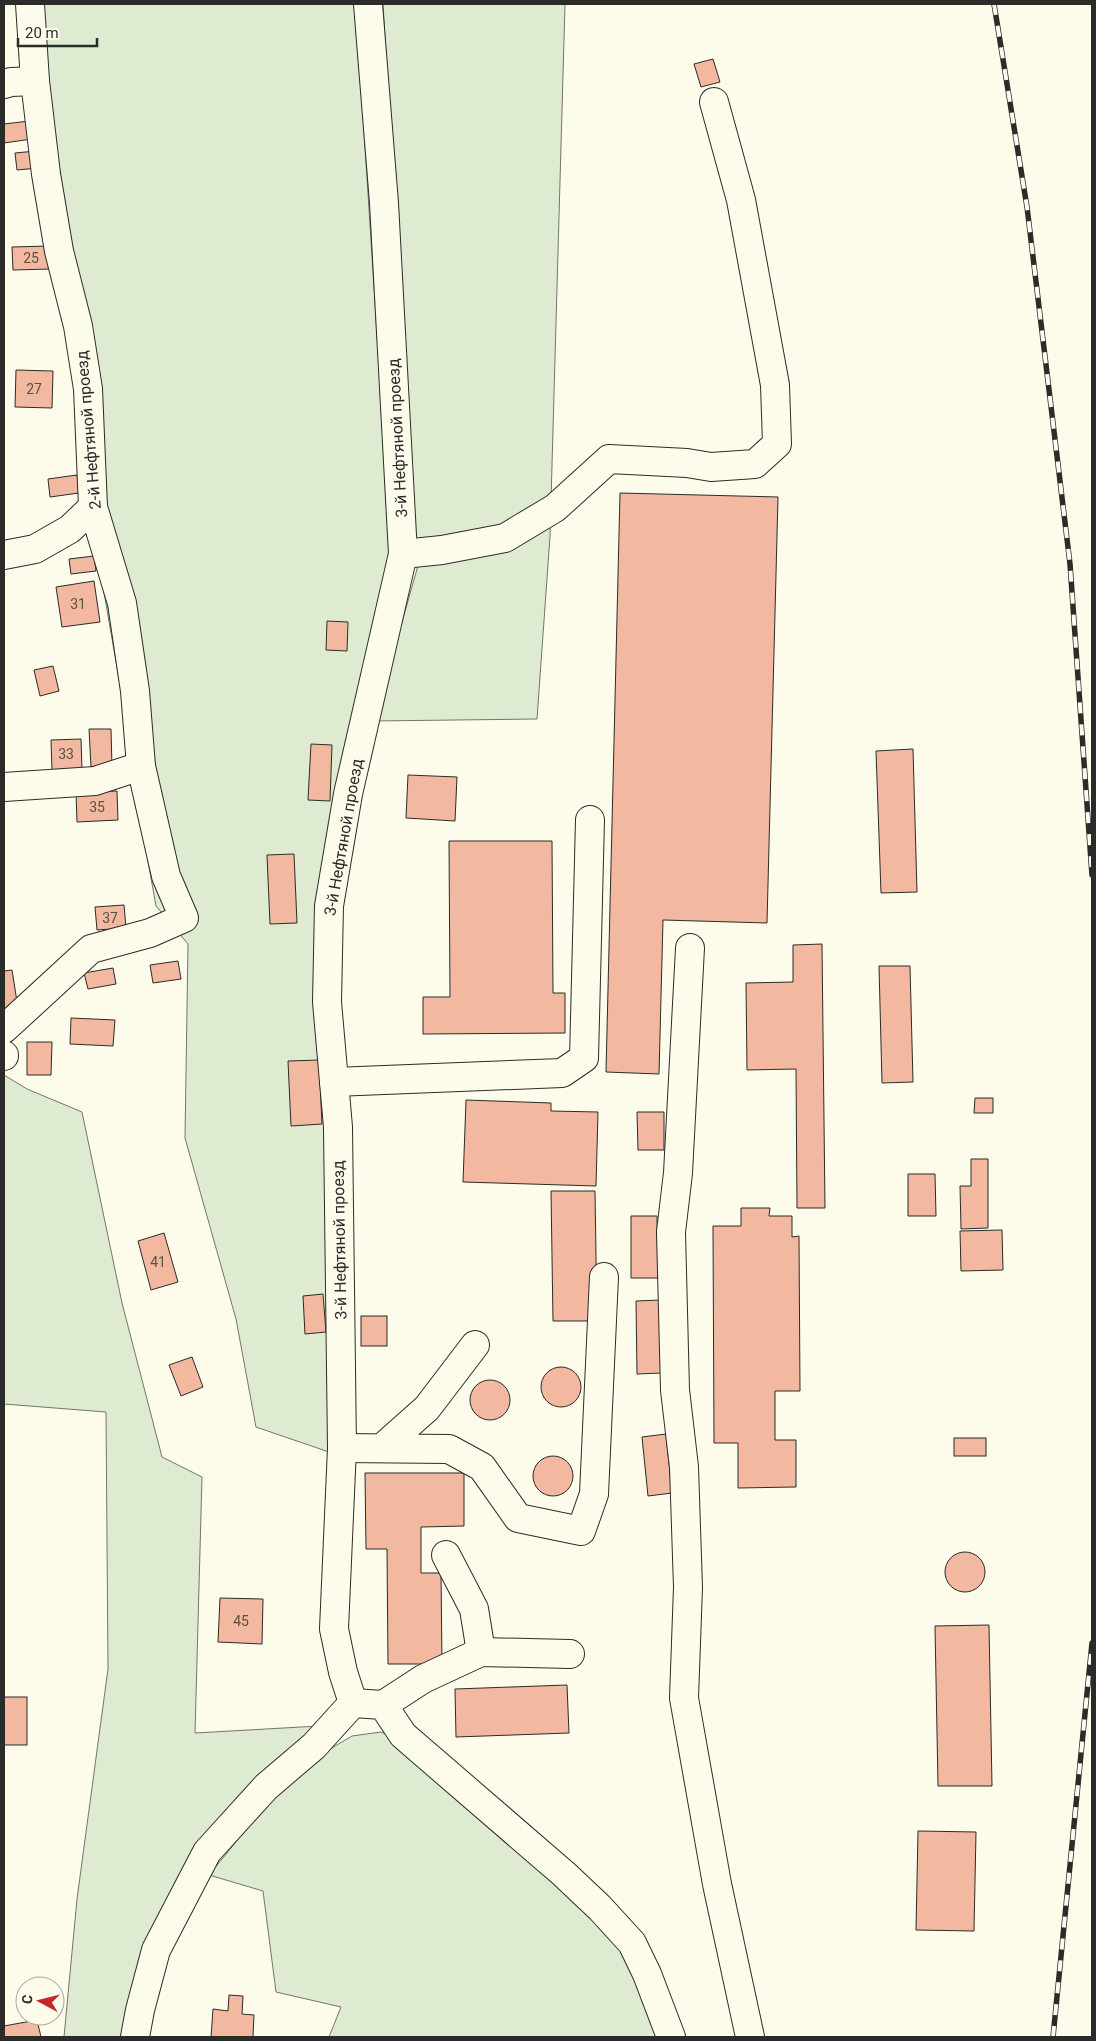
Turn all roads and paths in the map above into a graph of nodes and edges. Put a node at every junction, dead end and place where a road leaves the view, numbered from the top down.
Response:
1 (30, 4) edge
2 (368, 4) edge
3 (35, 81) junction
4 (4, 84) edge
5 (714, 102) dead end
6 (93, 507) junction
7 (403, 554) junction
8 (4, 555) edge
9 (141, 766) junction
10 (4, 787) edge
11 (590, 820) dead end
12 (690, 948) dead end
13 (4, 1029) edge
14 (334, 1082) junction
15 (604, 1276) dead end
16 (475, 1346) dead end
17 (342, 1448) junction
18 (382, 1448) junction
19 (446, 1555) dead end
20 (481, 1652) junction
21 (570, 1654) dead end
22 (353, 1703) junction
23 (383, 1705) junction
24 (135, 2037) edge
25 (671, 2037) edge
26 (750, 2037) edge

1 - 3 street, 2-й Нефтяной проезд
2 - 7 street, 3-й Нефтяной проезд
3 - 4 street
3 - 6 street, 2-й Нефтяной проезд
5 - 7 street
6 - 8 street
6 - 9 street, 2-й Нефтяной проезд
7 - 14 street, 3-й Нефтяной проезд
9 - 10 street
9 - 13 street, 2-й Нефтяной проезд
11 - 14 street
12 - 26 street
14 - 17 street, 3-й Нефтяной проезд
15 - 18 street
16 - 18 street
17 - 18 street
17 - 22 street, 3-й Нефтяной проезд
19 - 20 street
20 - 21 street
20 - 23 street
22 - 23 street
22 - 24 street
23 - 25 street

